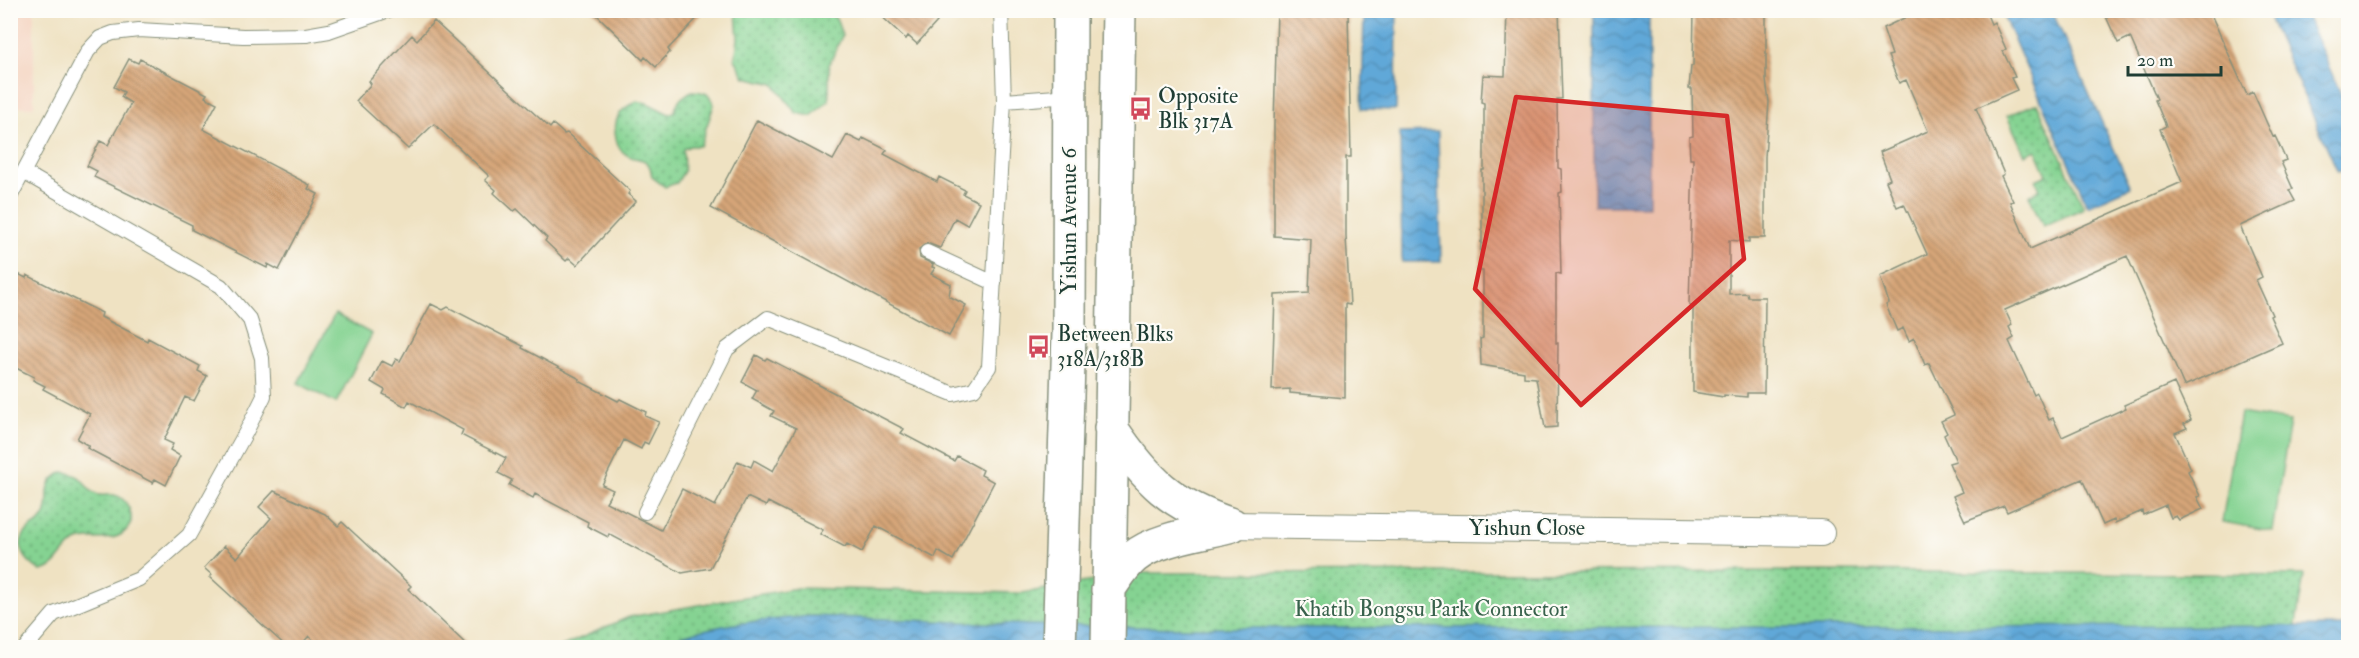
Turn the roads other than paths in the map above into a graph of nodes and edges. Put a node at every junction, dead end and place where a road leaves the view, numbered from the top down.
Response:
1 (388, 10) edge
2 (1070, 10) edge
3 (1119, 10) edge
4 (998, 11) edge
5 (1070, 96) junction
6 (1004, 101) junction
7 (25, 173) junction
8 (10, 197) edge
9 (927, 252) dead end
10 (993, 283) junction
11 (1111, 428) junction
12 (645, 512) dead end
13 (1232, 525) junction
14 (1821, 533) dead end
15 (1108, 597) junction
16 (25, 648) edge
17 (1059, 648) edge
18 (1108, 648) edge

1 - 7 lane
2 - 5 main road, Yishun Avenue 6
3 - 11 main road, Yishun Avenue 6
4 - 6 lane
5 - 6 lane
5 - 17 main road, Yishun Avenue 6
6 - 10 lane
7 - 8 lane
7 - 16 lane
9 - 10 lane
10 - 12 lane
11 - 13 main road
11 - 15 main road, Yishun Avenue 6
13 - 14 street, Yishun Close
13 - 15 main road
15 - 18 main road, Yishun Avenue 6

